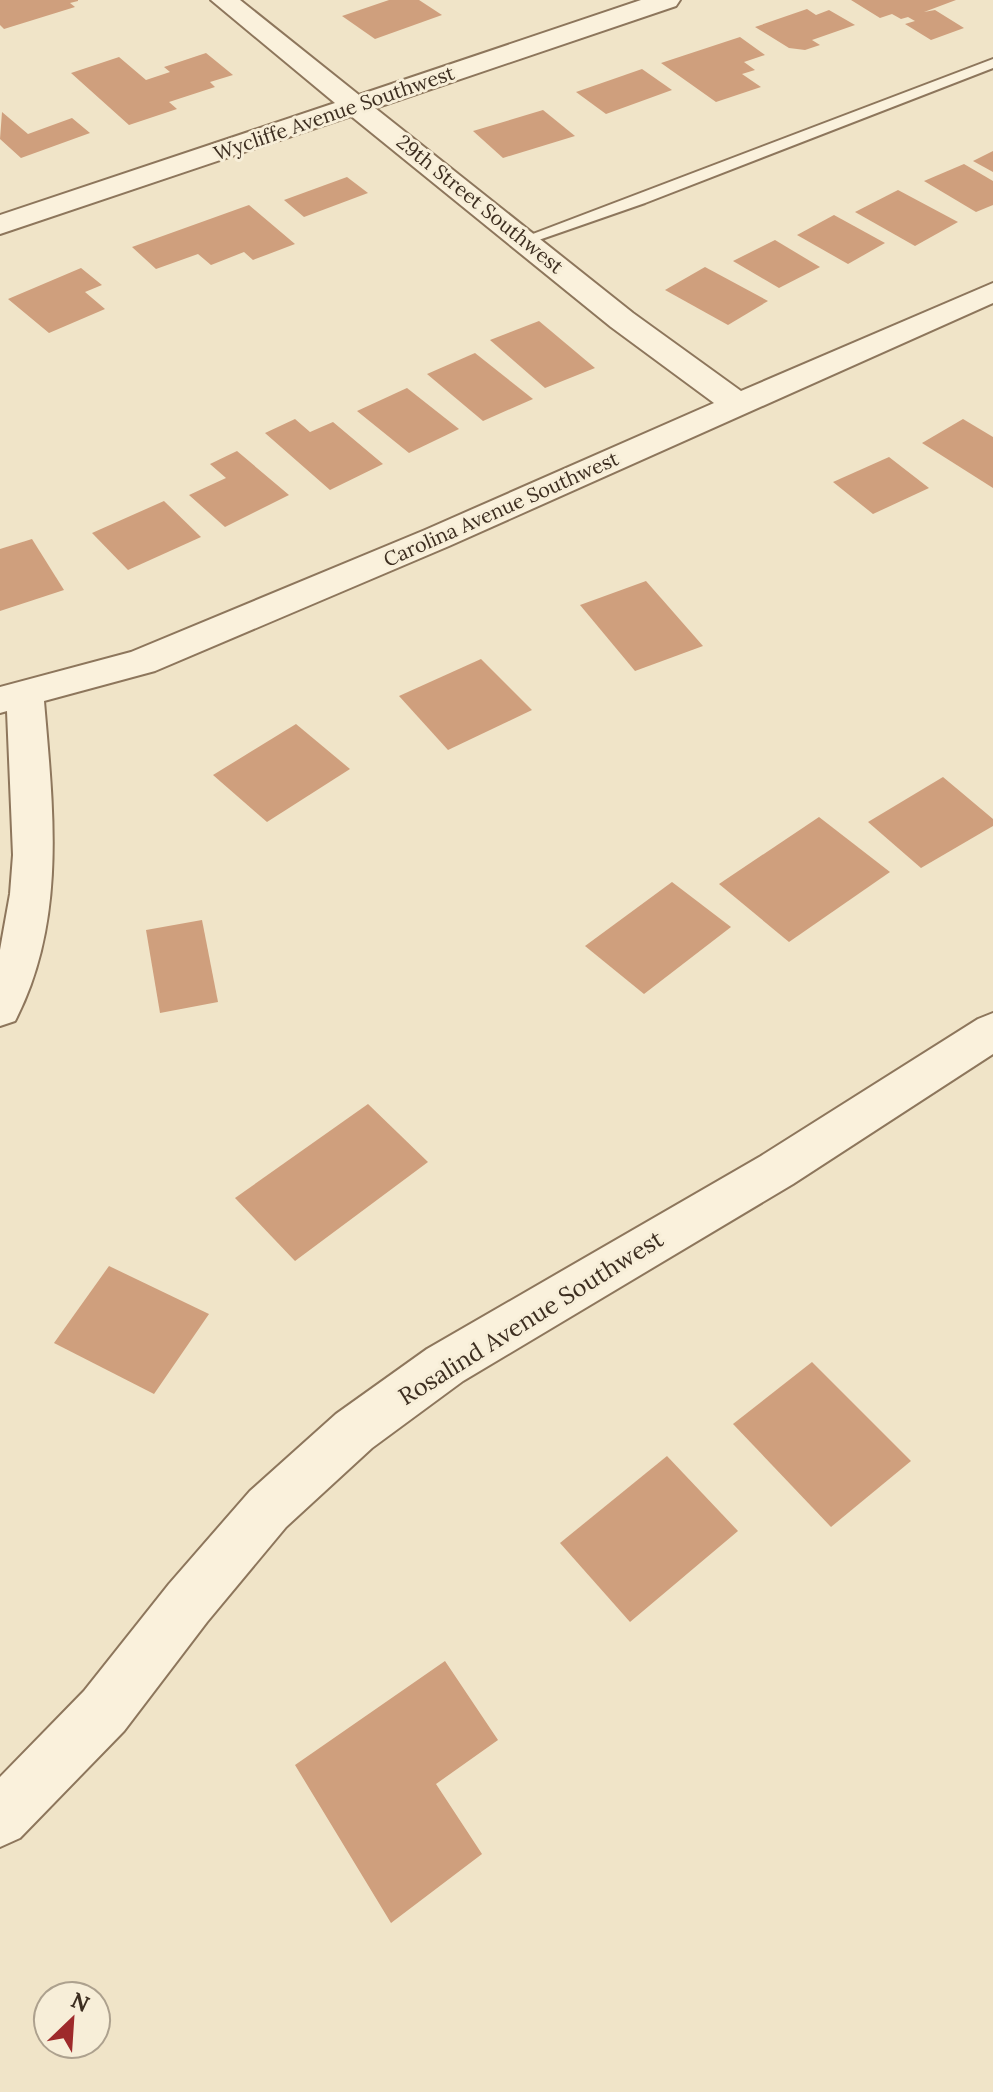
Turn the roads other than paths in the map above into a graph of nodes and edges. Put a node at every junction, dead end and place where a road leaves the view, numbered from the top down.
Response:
1 (224, 0) edge
2 (667, 0) edge
3 (993, 63) edge
4 (358, 105) junction
5 (0, 225) edge
6 (525, 240) junction
7 (993, 292) edge
8 (738, 405) junction
9 (12, 697) edge
10 (0, 1009) edge
11 (993, 1031) edge
12 (0, 1818) edge

1 - 4 street, 29th Street Southwest
2 - 4 street, Wycliffe Avenue Southwest
3 - 6 lane
4 - 5 street, Wycliffe Avenue Southwest
4 - 6 street, 29th Street Southwest
6 - 8 street, 29th Street Southwest
7 - 8 street, Carolina Avenue Southwest
8 - 9 street, Carolina Avenue Southwest
9 - 10 street
11 - 12 street, Rosalind Avenue Southwest

